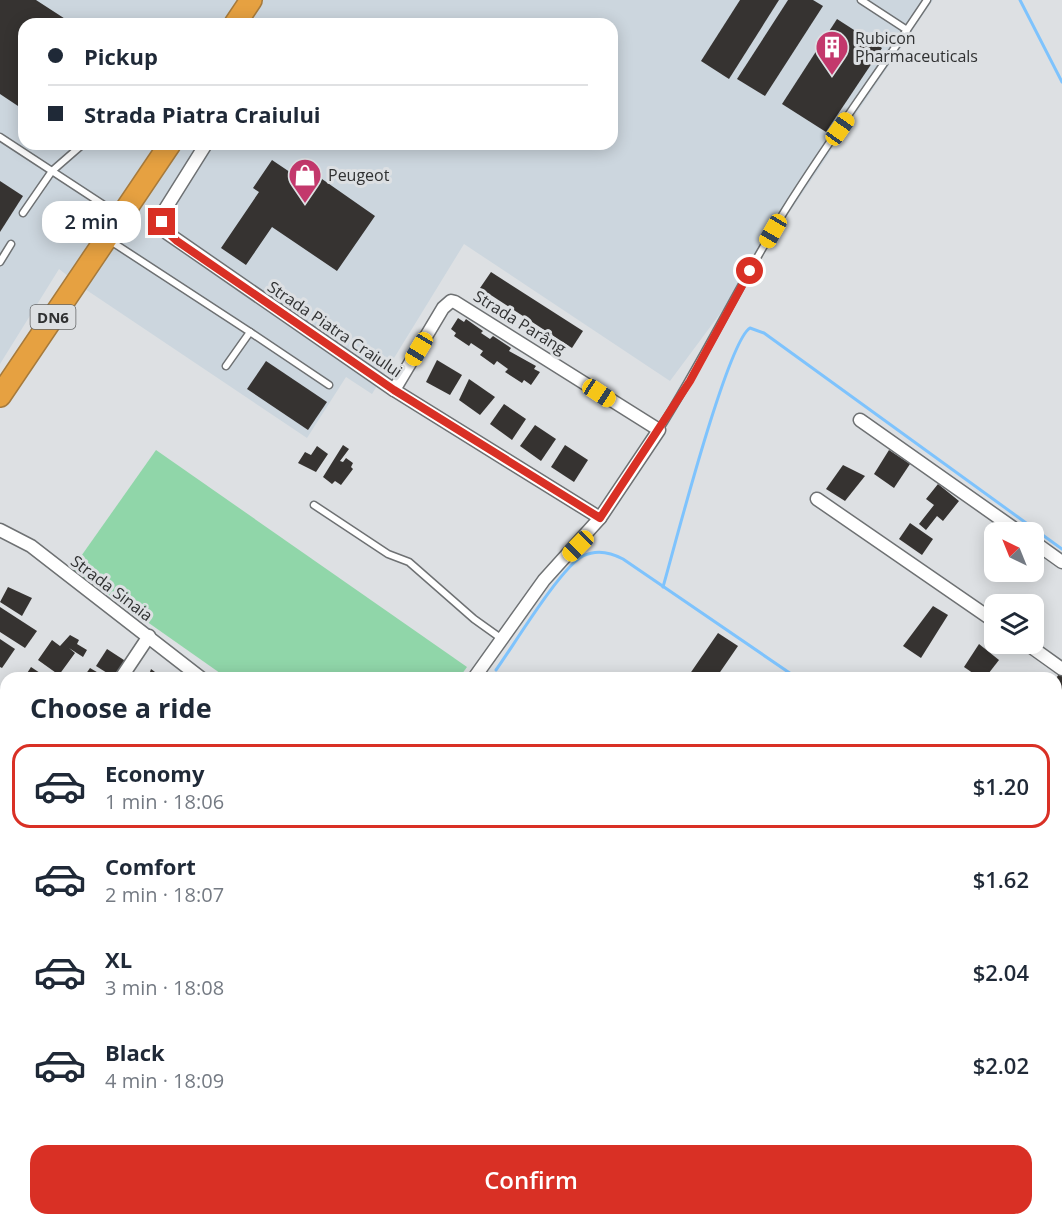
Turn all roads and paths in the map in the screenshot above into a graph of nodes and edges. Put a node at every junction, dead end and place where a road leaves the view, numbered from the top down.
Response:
1 (251, 0) edge
2 (266, 0) edge
3 (861, 0) edge
4 (927, 0) edge
5 (239, 18) edge
6 (254, 18) edge
7 (907, 30) junction
8 (0, 137) edge
9 (18, 149) edge
10 (20, 150) edge
11 (76, 150) edge
12 (150, 150) edge
13 (166, 150) edge
14 (203, 150) edge
15 (52, 171) junction
16 (110, 209) junction
17 (23, 213) dead end
18 (106, 238) junction
19 (11, 244) dead end
20 (0, 262) edge
21 (250, 332) junction
22 (226, 366) dead end
23 (0, 373) edge
24 (329, 385) dead end
25 (394, 390) junction
26 (0, 396) edge
27 (860, 420) dead end
28 (659, 430) junction
29 (817, 499) dead end
30 (314, 505) dead end
31 (600, 518) junction
32 (1005, 522) edge
33 (0, 530) edge
34 (1044, 549) edge
35 (1062, 562) edge
36 (984, 614) edge
37 (149, 636) junction
38 (502, 639) junction
39 (1041, 654) edge
40 (1062, 669) edge
41 (125, 672) edge
42 (194, 672) edge
43 (483, 672) edge

1 - 5 highway
2 - 6 highway
3 - 7 lane
4 - 7 lane
7 - 28 lane
8 - 9 lane
10 - 15 lane
11 - 15 lane
12 - 16 highway, DN6
13 - 18 highway, DN6
14 - 25 street, Strada Piatra Craiului
15 - 16 lane
15 - 17 lane
16 - 23 highway, DN6
18 - 21 lane
18 - 26 highway, DN6
19 - 20 lane
21 - 22 lane
21 - 24 lane
25 - 28 street, Strada Parâng
25 - 31 street, Strada Piatra Craiului
27 - 32 street
28 - 31 street
29 - 36 street
30 - 38 lane
31 - 38 street
33 - 37 street, Strada Sinaia
34 - 35 street
37 - 41 street
37 - 42 street, Strada Sinaia
38 - 43 street
39 - 40 street

